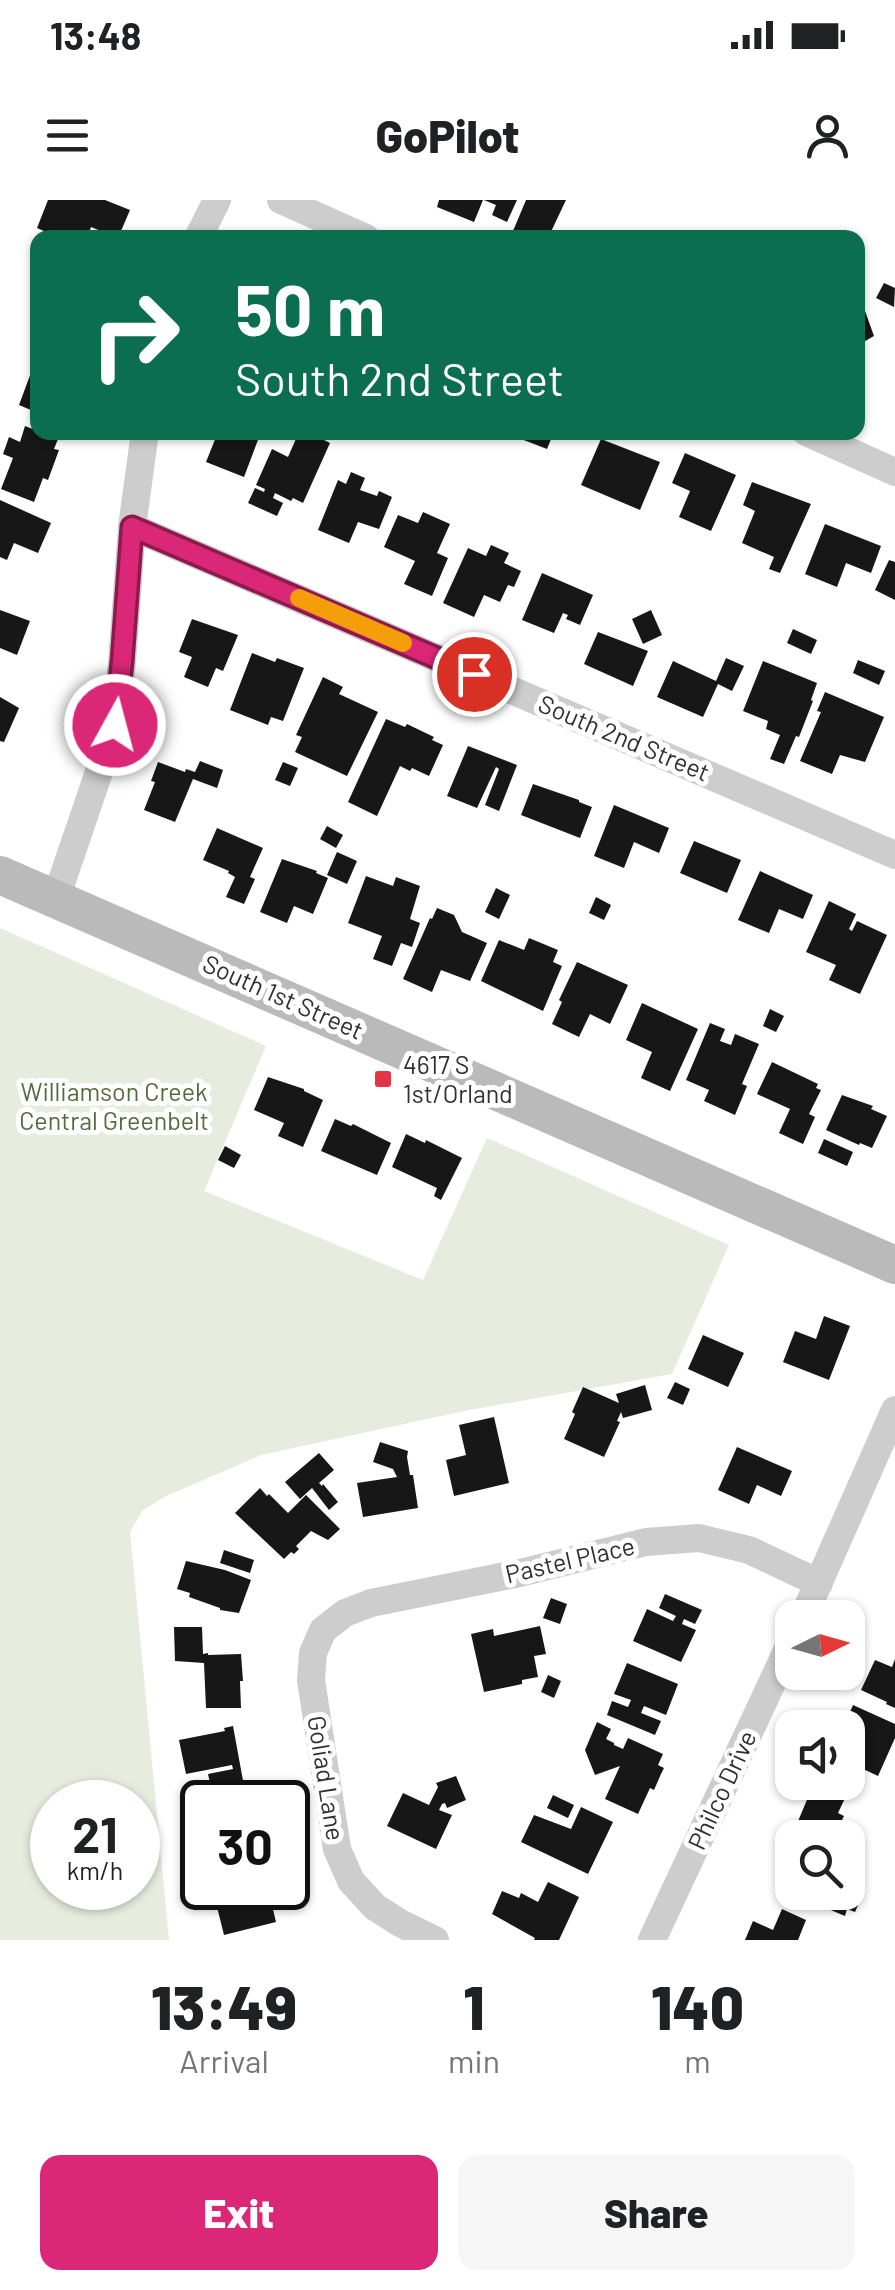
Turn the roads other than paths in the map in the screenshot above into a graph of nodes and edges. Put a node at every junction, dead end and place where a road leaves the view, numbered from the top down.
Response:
1 (217, 200) edge
2 (281, 200) edge
3 (202, 230) edge
4 (348, 230) edge
5 (144, 440) edge
6 (824, 440) edge
7 (895, 472) edge
8 (132, 527) junction
9 (895, 855) edge
10 (0, 874) edge
11 (56, 898) junction
12 (895, 1265) edge
13 (895, 1410) edge
14 (819, 1583) junction
15 (811, 1600) edge
16 (323, 1630) joint
17 (775, 1676) edge
18 (435, 1940) edge
19 (652, 1940) edge

1 - 3 street
2 - 4 street
5 - 8 street
6 - 7 street
8 - 9 street, South 2nd Street
8 - 11 street
10 - 11 main road, South 1st Street
11 - 12 main road, South 1st Street
13 - 14 street
14 - 15 street
14 - 16 street, Pastel Place
16 - 18 street, Goliad Lane
17 - 19 street, Philco Drive

